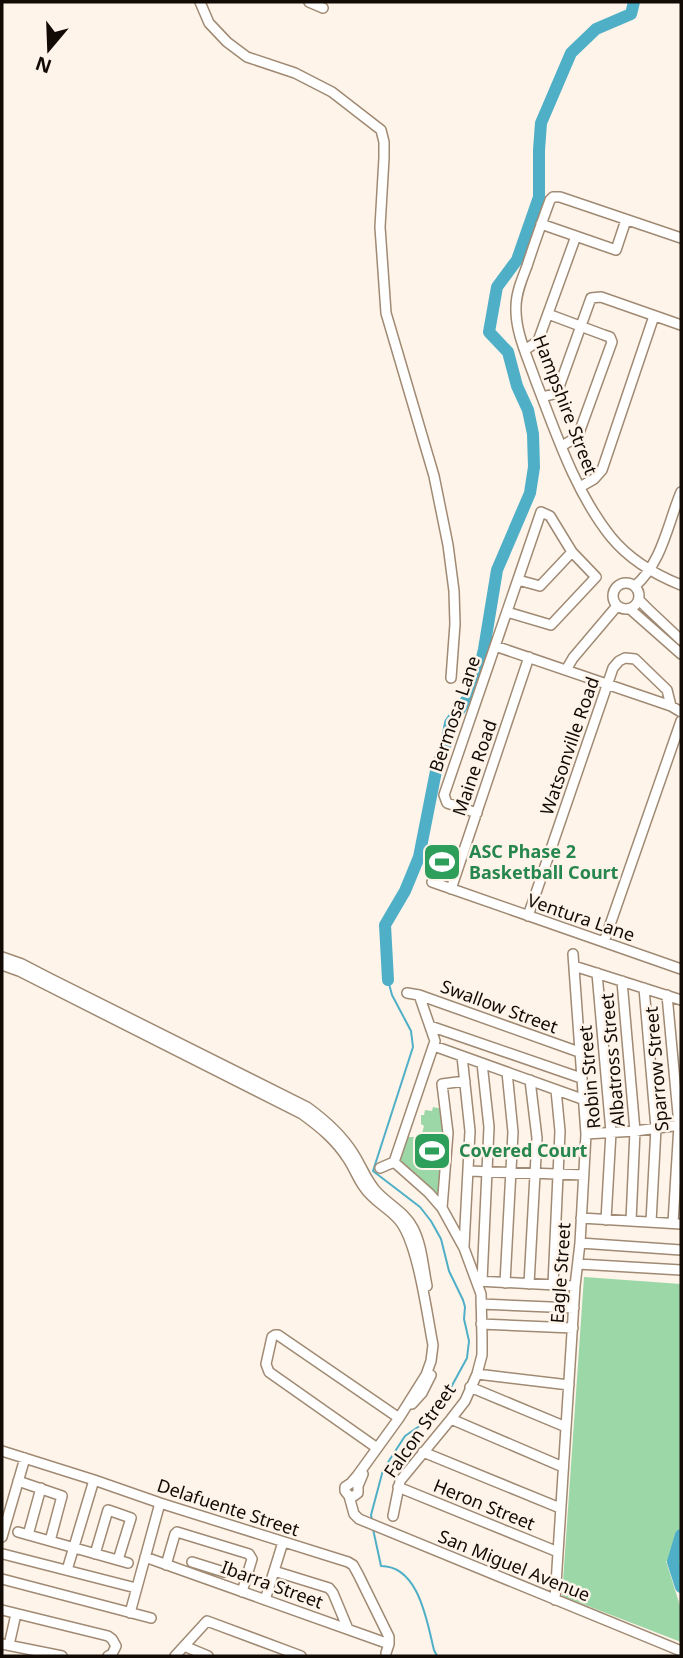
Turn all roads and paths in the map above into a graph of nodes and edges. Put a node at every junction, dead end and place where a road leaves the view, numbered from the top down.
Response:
1 (201, 2) edge
2 (309, 2) edge
3 (323, 8) dead end
4 (626, 220) junction
5 (541, 224) junction
6 (576, 236) junction
7 (681, 238) edge
8 (548, 314) junction
9 (654, 316) junction
10 (681, 325) edge
11 (580, 326) junction
12 (525, 350) junction
13 (542, 397) junction
14 (562, 446) junction
15 (580, 487) junction
16 (681, 495) edge
17 (572, 552) junction
18 (650, 569) junction
19 (518, 580) junction
20 (681, 585) edge
21 (635, 586) junction
22 (639, 600) junction
23 (617, 606) junction
24 (630, 609) junction
25 (507, 612) junction
26 (681, 640) edge
27 (495, 646) junction
28 (681, 654) edge
29 (529, 657) junction
30 (566, 670) junction
31 (451, 678) dead end
32 (607, 685) junction
33 (671, 706) junction
34 (681, 712) edge
35 (681, 721) edge
36 (477, 813) junction
37 (432, 882) dead end
38 (451, 889) junction
39 (528, 916) junction
40 (604, 942) junction
41 (573, 954) dead end
42 (2, 957) edge
43 (2, 965) edge
44 (574, 965) junction
45 (681, 969) edge
46 (597, 973) junction
47 (622, 981) junction
48 (644, 988) junction
49 (407, 993) dead end
50 (419, 995) junction
51 (667, 995) junction
52 (681, 1000) edge
53 (430, 1026) junction
54 (433, 1046) junction
55 (579, 1052) junction
56 (462, 1056) junction
57 (482, 1063) junction
58 (507, 1072) junction
59 (581, 1078) junction
60 (530, 1080) junction
61 (465, 1081) junction
62 (556, 1090) junction
63 (582, 1099) junction
64 (680, 1125) edge
65 (656, 1128) junction
66 (635, 1131) junction
67 (611, 1132) junction
68 (586, 1133) junction
69 (394, 1162) junction
70 (380, 1168) dead end
71 (469, 1171) junction
72 (487, 1172) junction
73 (511, 1172) junction
74 (536, 1174) junction
75 (558, 1174) junction
76 (584, 1175) junction
77 (442, 1208) junction
78 (581, 1219) junction
79 (606, 1220) junction
80 (631, 1221) junction
81 (651, 1222) junction
82 (677, 1223) edge
83 (580, 1243) junction
84 (464, 1248) junction
85 (681, 1250) edge
86 (578, 1264) junction
87 (681, 1269) edge
88 (480, 1281) junction
89 (505, 1283) junction
90 (529, 1284) junction
91 (552, 1285) junction
92 (575, 1286) junction
93 (481, 1304) junction
94 (574, 1308) junction
95 (481, 1324) junction
96 (573, 1328) junction
97 (477, 1374) junction
98 (569, 1385) junction
99 (470, 1387) junction
100 (399, 1418) junction
101 (452, 1419) junction
102 (566, 1427) junction
103 (377, 1448) junction
104 (2, 1451) edge
105 (423, 1451) junction
106 (25, 1458) junction
107 (563, 1467) junction
108 (94, 1480) junction
109 (18, 1481) junction
110 (398, 1487) junction
111 (41, 1488) junction
112 (160, 1503) junction
113 (560, 1508) junction
114 (393, 1516) dead end
115 (2, 1538) edge
116 (50, 1541) junction
117 (283, 1542) junction
118 (73, 1548) junction
119 (558, 1552) junction
120 (2, 1554) edge
121 (95, 1554) junction
122 (145, 1557) junction
123 (166, 1565) junction
124 (67, 1570) junction
125 (274, 1571) junction
126 (189, 1573) junction
127 (2, 1579) edge
128 (221, 1584) junction
129 (136, 1588) junction
130 (242, 1592) junction
131 (555, 1597) junction
132 (265, 1600) junction
133 (2, 1610) edge
134 (130, 1613) junction
135 (16, 1614) junction
136 (151, 1618) dead end
137 (348, 1629) junction
138 (5, 1644) edge
139 (184, 1646) junction
140 (388, 1648) joint
141 (681, 1651) edge
142 (62, 1656) edge
143 (108, 1656) edge
144 (175, 1656) edge
145 (208, 1656) edge
146 (301, 1656) edge

1 - 31 street
2 - 3 street
4 - 5 street, Hampshire Street
4 - 6 street
4 - 7 street
5 - 6 street
5 - 12 street, Hampshire Street
6 - 8 street
8 - 11 street
8 - 12 street
9 - 10 street
9 - 11 street
9 - 15 street
11 - 13 street
11 - 14 street
12 - 13 street, Hampshire Street
13 - 14 street, Hampshire Street
14 - 15 street, Hampshire Street
15 - 18 street, Hampshire Street
16 - 18 street
17 - 19 street
17 - 19 street
17 - 25 street
18 - 20 street, Hampshire Street
18 - 21 street
19 - 25 street
21 - 22 street
21 - 23 street
22 - 24 street
22 - 26 street
23 - 24 street
23 - 30 street
24 - 28 street
25 - 27 street
27 - 29 street
27 - 36 street, Bermosa Lane
29 - 30 street
29 - 36 street, Maine Road
30 - 32 street
32 - 33 street
32 - 33 street, Watsonville Road
32 - 39 street, Watsonville Road
33 - 34 street
35 - 40 street
36 - 38 street, Maine Road
37 - 38 street, Ventura Lane
38 - 39 street, Ventura Lane
39 - 40 street, Ventura Lane
40 - 45 street, Ventura Lane
41 - 44 street, Eagle Street
42 - 100 street
43 - 100 street
44 - 46 street
44 - 55 street, Eagle Street
46 - 47 street
46 - 67 street, Robin Street
47 - 48 street
47 - 66 street, Albatross Street
48 - 51 street
48 - 65 street
49 - 50 street, Swallow Street
50 - 53 street
50 - 55 street, Swallow Street
51 - 52 street
51 - 64 street, Sparrow Street
53 - 54 street
53 - 59 street
54 - 56 street
54 - 69 street
55 - 59 street, Eagle Street
56 - 57 street
56 - 61 street
57 - 58 street
57 - 72 street
58 - 60 street
58 - 73 street
59 - 63 street, Eagle Street
60 - 62 street
60 - 74 street
61 - 71 street
61 - 77 street
62 - 63 street
62 - 75 street
63 - 68 street, Eagle Street
64 - 65 street
64 - 82 street, Sparrow Street
65 - 66 street
65 - 81 street
66 - 67 street
66 - 80 street, Albatross Street
67 - 68 street
67 - 79 street, Robin Street
68 - 76 street, Eagle Street
69 - 70 street
69 - 77 street
71 - 72 street
71 - 84 street
72 - 73 street
72 - 88 street
73 - 74 street
73 - 89 street
74 - 75 street
74 - 90 street
75 - 76 street
75 - 91 street
76 - 78 street, Eagle Street
77 - 84 street
78 - 79 street
78 - 83 street, Eagle Street
79 - 80 street
80 - 81 street
81 - 82 street
83 - 85 street
83 - 86 street, Eagle Street
84 - 88 street
86 - 87 street
86 - 92 street, Eagle Street
88 - 89 street
88 - 93 street, Falcon Street
89 - 90 street
90 - 91 street
91 - 92 street
92 - 94 street, Eagle Street
93 - 94 street
93 - 95 street, Falcon Street
94 - 96 street, Eagle Street
95 - 96 street
95 - 97 street, Falcon Street
96 - 98 street, Eagle Street
97 - 98 street
97 - 99 street, Falcon Street
98 - 102 street, Eagle Street
99 - 101 street, Falcon Street
99 - 102 street
100 - 103 street
100 - 103 street
101 - 105 street, Falcon Street
101 - 107 street
102 - 107 street, Eagle Street
103 - 131 street, San Miguel Avenue
104 - 106 street, Delafuente Street
105 - 110 street, Falcon Street
105 - 113 street
106 - 108 street, Delafuente Street
106 - 109 street
107 - 113 street, Eagle Street
108 - 112 street, Delafuente Street
108 - 118 street
109 - 111 street
109 - 115 street
110 - 114 street, Falcon Street
110 - 119 street, Heron Street
111 - 116 street
111 - 116 street
112 - 117 street, Delafuente Street
112 - 122 street
113 - 119 street, Eagle Street
116 - 118 street
117 - 125 street
117 - 140 street, Delafuente Street
118 - 121 street
118 - 124 street
119 - 131 street, Eagle Street
120 - 124 street
121 - 121 street
122 - 123 street, Ibarra Street
122 - 129 street
123 - 126 street, Ibarra Street
123 - 130 street
124 - 129 street
125 - 132 street
125 - 137 street
126 - 128 street, Ibarra Street
126 - 128 street
127 - 134 street
128 - 130 street, Ibarra Street
129 - 134 street
130 - 132 street, Ibarra Street
131 - 141 street, San Miguel Avenue
132 - 137 street, Ibarra Street
133 - 135 street
134 - 136 street
135 - 138 street
135 - 143 street
137 - 140 street, Ibarra Street
138 - 142 street
139 - 144 street
139 - 145 street
139 - 146 street

